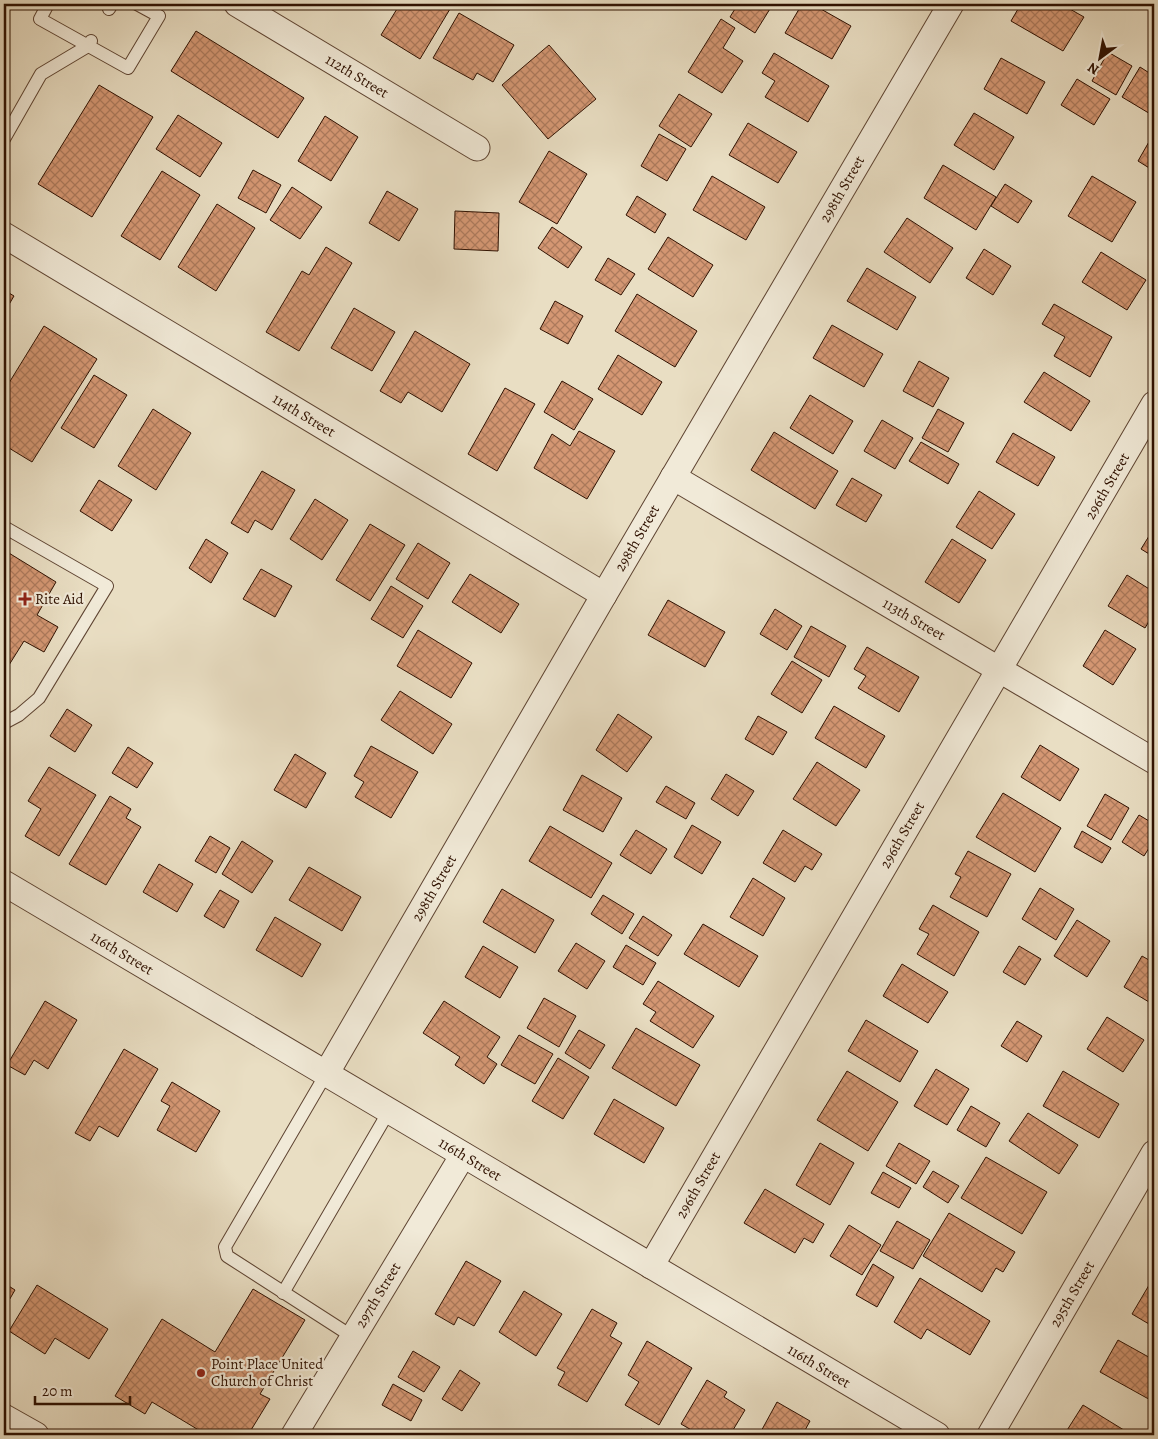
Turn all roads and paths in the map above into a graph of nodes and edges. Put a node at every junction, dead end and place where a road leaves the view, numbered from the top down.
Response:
1 (48, 4) edge
2 (137, 4) edge
3 (236, 4) edge
4 (951, 4) edge
5 (90, 42) junction
6 (7, 125) edge
7 (4, 139) edge
8 (477, 148) dead end
9 (4, 235) edge
10 (1154, 404) edge
11 (673, 478) junction
12 (4, 527) edge
13 (604, 595) junction
14 (999, 670) junction
15 (4, 723) edge
16 (1154, 761) edge
17 (4, 883) edge
18 (326, 1074) junction
19 (389, 1111) junction
20 (1154, 1153) edge
21 (463, 1155) junction
22 (650, 1266) junction
23 (283, 1293) junction
24 (353, 1337) junction
25 (4, 1418) edge
26 (36, 1435) edge
27 (294, 1435) edge
28 (936, 1435) edge
29 (990, 1435) edge

1 - 5 lane
2 - 5 lane
3 - 8 street, 112th Street
4 - 11 street, 298th Street
5 - 6 lane
6 - 7 lane
9 - 13 street, 114th Street
10 - 14 street, 296th Street
11 - 13 street, 298th Street
11 - 14 street, 113th Street
12 - 15 lane
13 - 18 street, 298th Street
14 - 16 street, 113th Street
14 - 22 street, 296th Street
17 - 18 street, 116th Street
18 - 19 street, 116th Street
18 - 23 lane
19 - 21 street, 116th Street
19 - 23 lane
20 - 29 street, 295th Street
21 - 22 street, 116th Street
21 - 24 street, 297th Street
22 - 28 street, 116th Street
23 - 24 lane
24 - 27 street, 297th Street
25 - 26 street

